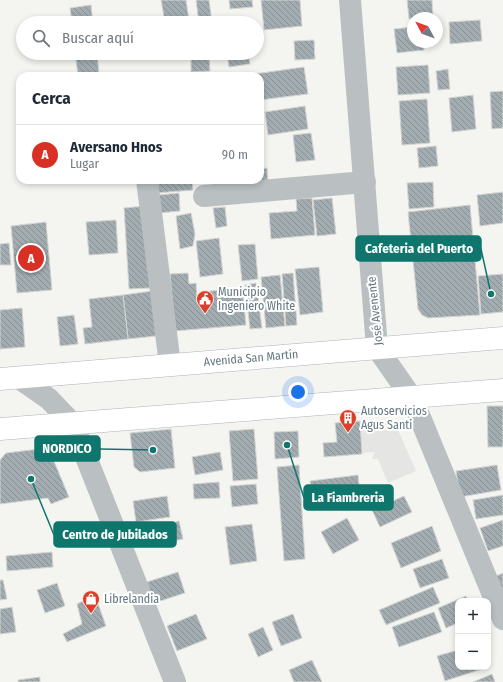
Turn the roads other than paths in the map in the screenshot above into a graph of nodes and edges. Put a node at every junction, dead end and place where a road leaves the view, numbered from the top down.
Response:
1 (350, 0) edge
2 (365, 182) junction
3 (147, 184) edge
4 (204, 196) dead end
5 (503, 338) edge
6 (377, 348) junction
7 (170, 365) junction
8 (10, 378) edge
9 (503, 390) edge
10 (412, 398) junction
11 (73, 424) junction
12 (0, 429) edge
13 (503, 619) edge
14 (175, 682) edge

1 - 2 street, José Avenente
2 - 4 street
2 - 6 street, José Avenente
3 - 7 street
5 - 6 main road, Avenida San Martín
6 - 7 main road, Avenida San Martín
6 - 10 street, José Avenente
7 - 8 main road, Avenida San Martín
8 - 11 street
9 - 10 main road
10 - 11 main road
10 - 13 street, José Avenente
11 - 12 main road
11 - 14 street

